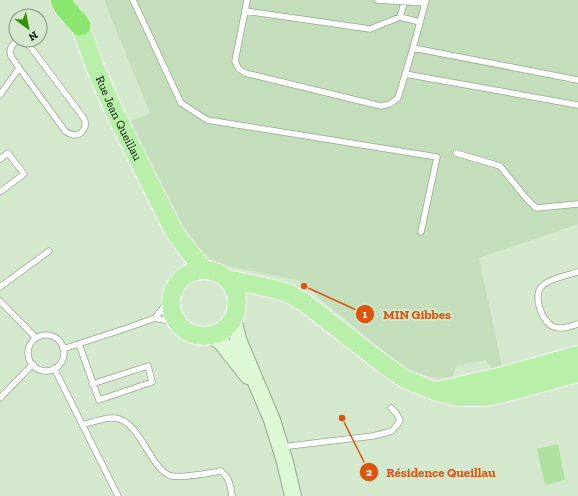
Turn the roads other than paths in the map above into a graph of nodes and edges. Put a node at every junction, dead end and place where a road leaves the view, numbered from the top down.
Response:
1 (62, 0) edge
2 (71, 0) edge
3 (133, 0) edge
4 (247, 0) edge
5 (377, 0) edge
6 (405, 1) edge
7 (426, 1) edge
8 (245, 10) junction
9 (400, 17) junction
10 (420, 22) junction
11 (80, 25) junction
12 (413, 48) junction
13 (19, 68) junction
14 (405, 74) junction
15 (578, 80) edge
16 (0, 94) edge
17 (578, 105) edge
18 (456, 153) dead end
19 (0, 159) edge
20 (0, 192) edge
21 (578, 204) edge
22 (421, 232) dead end
23 (175, 233) junction
24 (49, 251) dead end
25 (205, 270) junction
26 (578, 272) edge
27 (184, 277) junction
28 (227, 279) junction
29 (0, 286) edge
30 (274, 289) junction
31 (173, 295) junction
32 (0, 301) edge
33 (235, 311) junction
34 (155, 318) junction
35 (578, 324) edge
36 (180, 325) junction
37 (210, 335) junction
38 (36, 338) junction
39 (79, 344) junction
40 (63, 349) junction
41 (578, 355) edge
42 (33, 364) junction
43 (54, 368) junction
44 (578, 373) edge
45 (92, 384) junction
46 (259, 390) junction
47 (434, 391) junction
48 (0, 398) edge
49 (391, 408) dead end
50 (82, 425) junction
51 (280, 447) junction
52 (118, 496) edge
53 (232, 496) edge
54 (293, 496) edge

1 - 11 highway
2 - 11 main road, Rue Jean Queillau
3 - 22 lane
4 - 8 lane
5 - 6 lane
6 - 7 lane
6 - 9 lane
7 - 10 lane
8 - 9 lane
8 - 14 lane
9 - 10 lane
10 - 12 lane
11 - 23 main road, Rue Jean Queillau
12 - 14 lane
12 - 15 lane
13 - 13 lane
13 - 16 lane
14 - 17 lane
18 - 21 lane
19 - 20 lane
23 - 25 main road, Rue Jean Queillau
23 - 27 main road, Rue Jean Queillau
24 - 29 lane
25 - 27 main road
25 - 28 main road
26 - 35 lane
27 - 31 main road
28 - 30 main road
28 - 33 main road
30 - 33 main road
30 - 47 main road
31 - 34 lane
31 - 36 main road
32 - 38 lane
33 - 37 main road
33 - 46 main road
34 - 36 lane
34 - 39 lane
36 - 37 main road
37 - 46 main road
38 - 40 lane
38 - 42 lane
39 - 40 lane
39 - 45 lane
40 - 43 lane
41 - 47 main road
42 - 43 lane
42 - 48 lane
43 - 50 lane
44 - 47 main road
45 - 45 lane
46 - 51 main road
49 - 51 lane
50 - 52 lane
50 - 53 lane
51 - 54 main road

